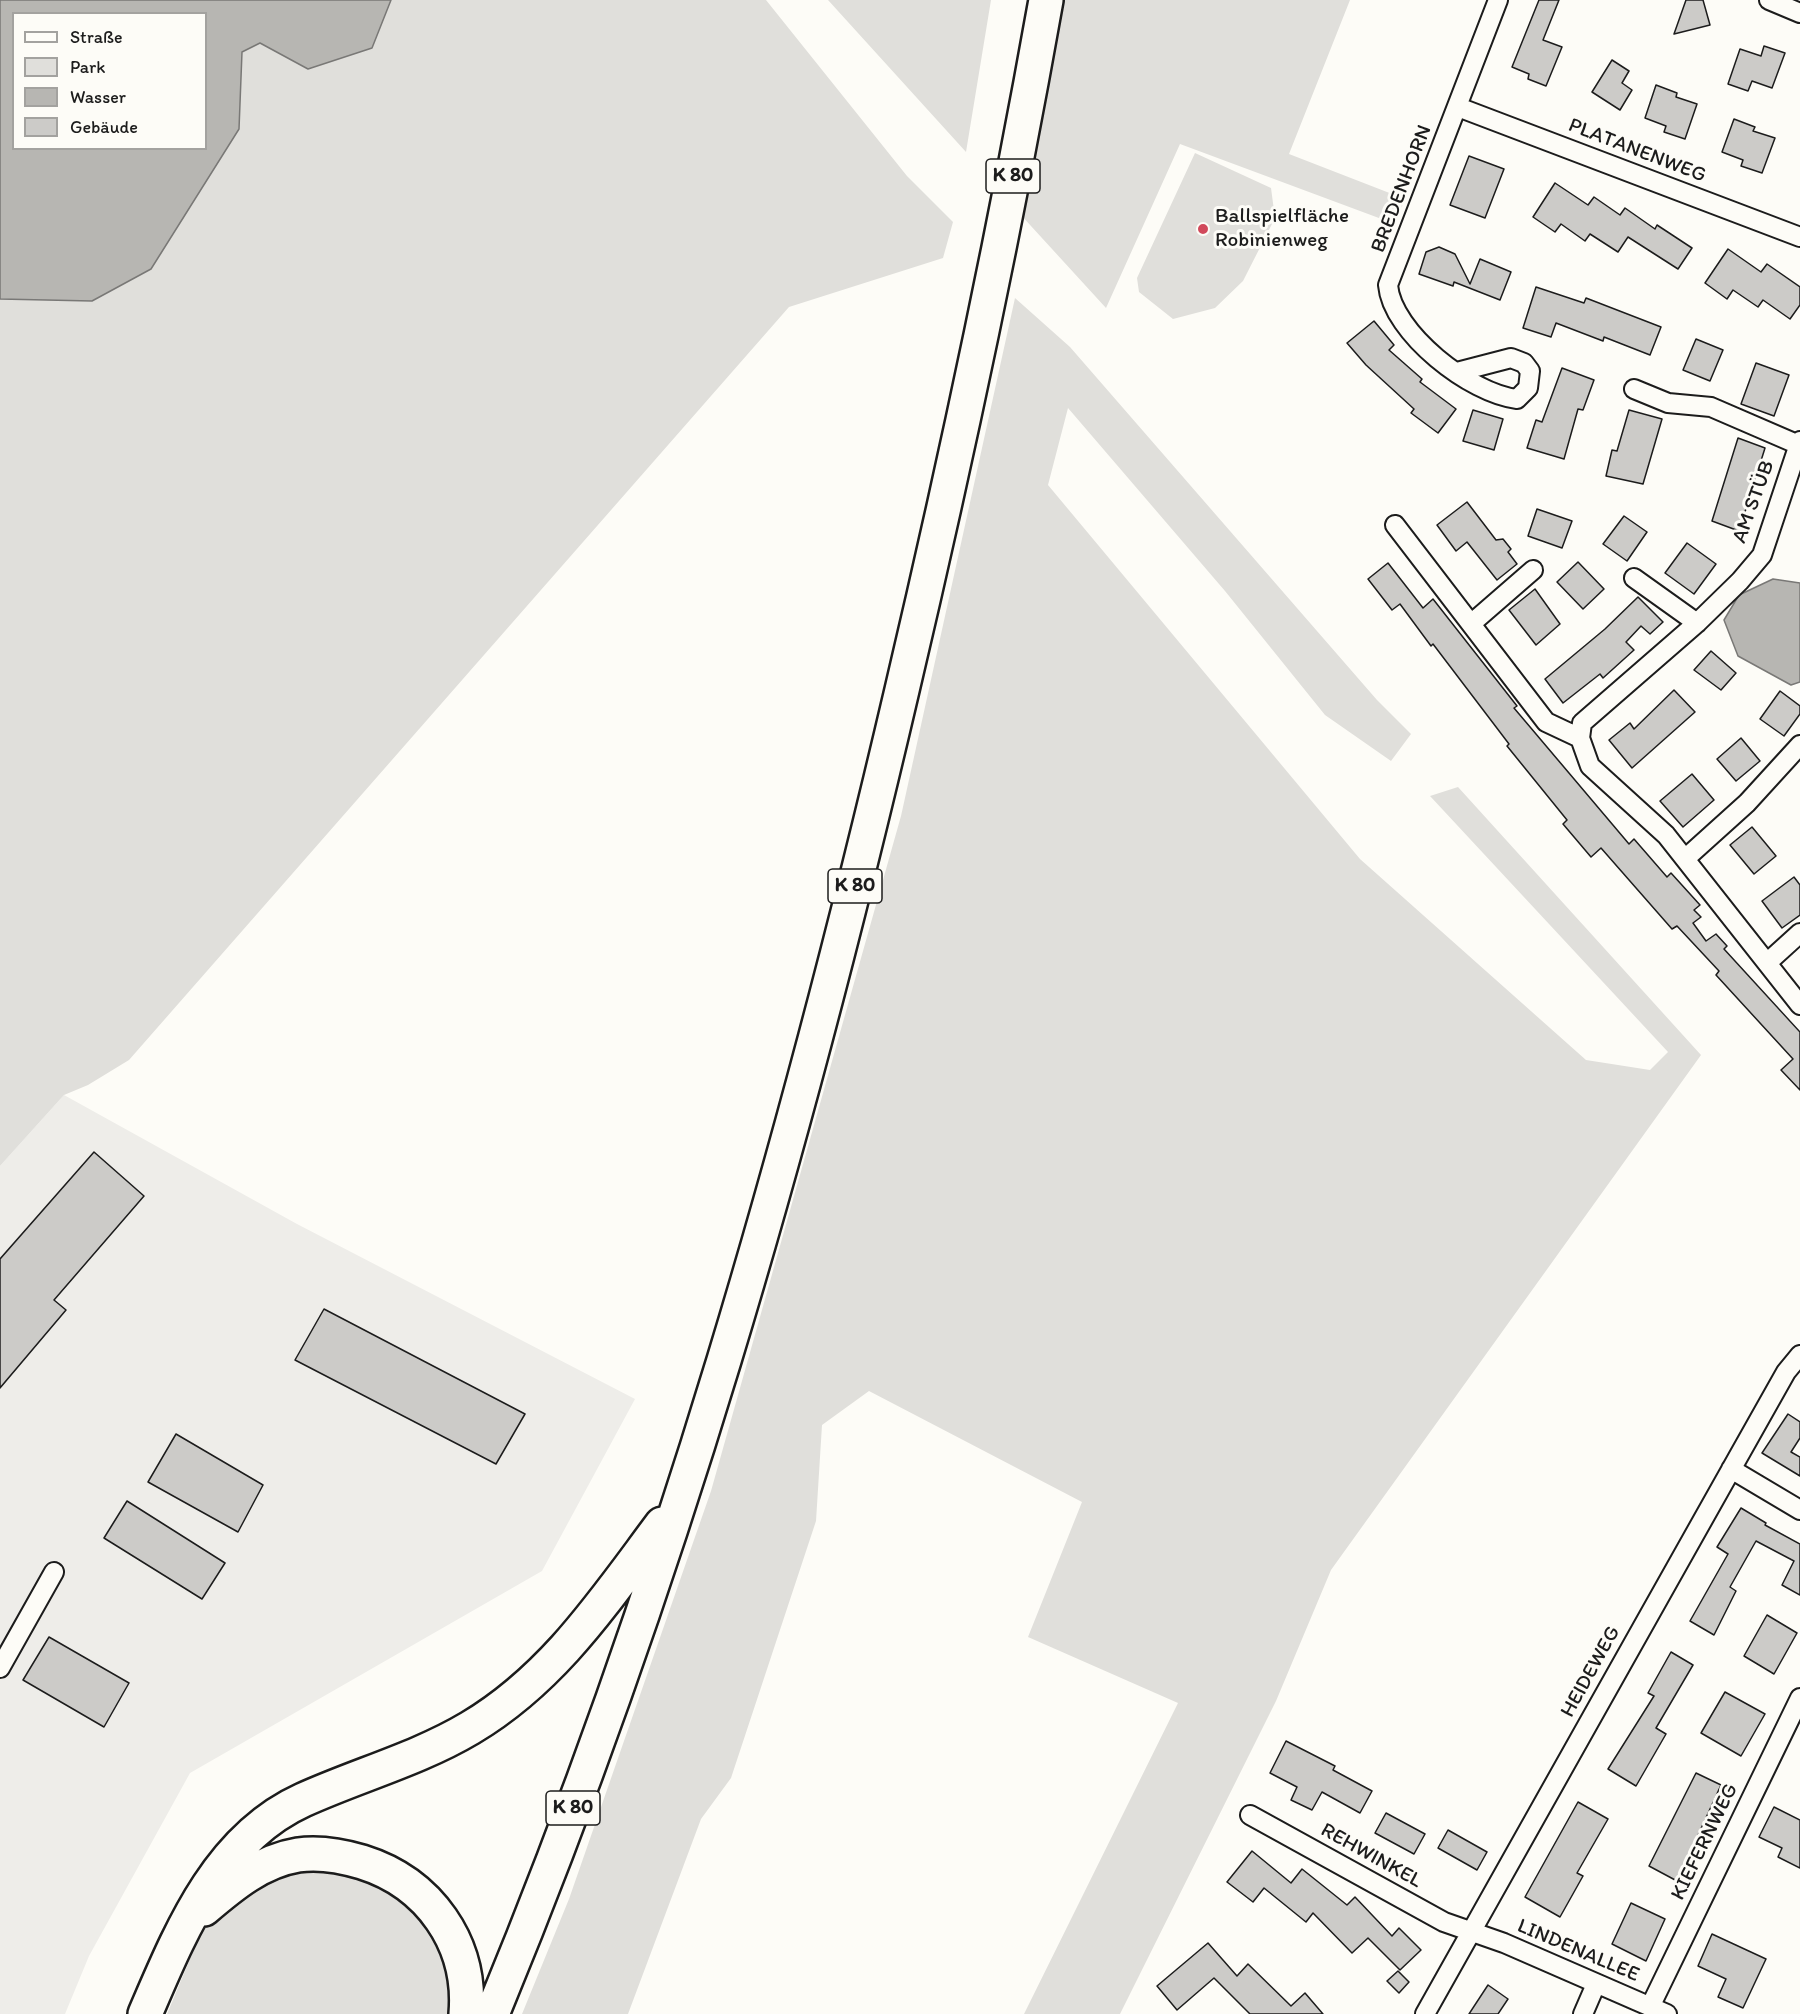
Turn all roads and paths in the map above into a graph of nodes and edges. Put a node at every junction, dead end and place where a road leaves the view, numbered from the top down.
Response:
1 (1046, 0) edge
2 (1498, 0) edge
3 (1768, 0) edge
4 (1800, 13) edge
5 (1458, 107) junction
6 (1800, 237) edge
7 (1457, 372) dead end
8 (1634, 389) dead end
9 (1799, 443) edge
10 (1395, 525) dead end
11 (1533, 570) dead end
12 (1634, 578) dead end
13 (1472, 623) junction
14 (1696, 623) junction
15 (1580, 738) junction
16 (1799, 750) edge
17 (1686, 858) junction
18 (1800, 933) edge
19 (1768, 962) junction
20 (1800, 1005) edge
21 (1800, 1355) edge
22 (1731, 1469) junction
23 (679, 1501) junction
24 (1800, 1510) edge
25 (54, 1572) dead end
26 (0, 1666) edge
27 (1800, 1698) edge
28 (1250, 1815) dead end
29 (189, 1922) junction
30 (1470, 1932) junction
31 (1596, 1984) junction
32 (1658, 2010) edge
33 (145, 2014) edge
34 (466, 2014) edge
35 (492, 2014) edge
36 (1425, 2014) edge
37 (1583, 2014) edge

1 - 23 highway, K 80
2 - 5 street, BREDENHORN
3 - 4 street
5 - 6 street, PLATANENWEG
5 - 7 street, BREDENHORN
8 - 9 street, AM STÜB
9 - 14 street, AM STÜB
10 - 13 street
11 - 13 street
12 - 14 street
13 - 15 street
14 - 15 street, AM STÜB
15 - 17 street
16 - 17 street
17 - 19 street
18 - 19 street
19 - 20 street
21 - 22 street, HEIDEWEG
22 - 24 street
22 - 30 street, HEIDEWEG
23 - 29 highway
23 - 35 highway, K 80
25 - 26 street
27 - 32 street, KIEFERNWEG
28 - 30 street, REHWINKEL
29 - 33 highway
29 - 34 highway
30 - 31 street, LINDENALLEE
30 - 36 street, HEIDEWEG
31 - 32 street, LINDENALLEE
31 - 37 street

